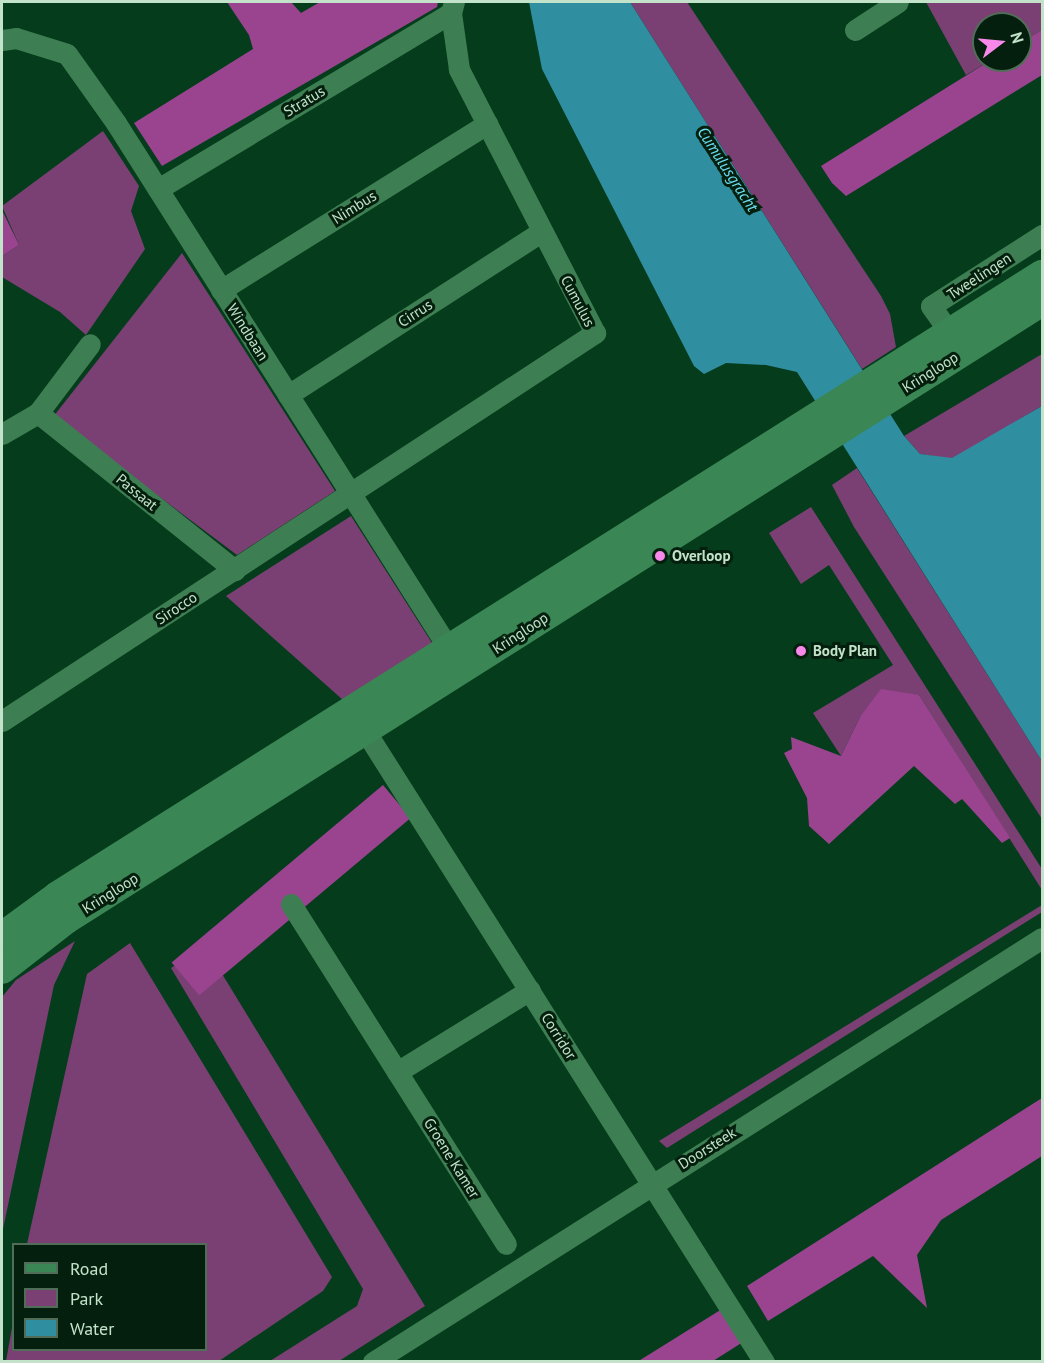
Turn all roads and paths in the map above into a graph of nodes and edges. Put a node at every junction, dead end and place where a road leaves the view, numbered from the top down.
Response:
1 (898, 2) edge
2 (452, 7) edge
3 (855, 30) dead end
4 (2, 40) edge
5 (487, 124) junction
6 (158, 189) junction
7 (542, 231) junction
8 (1042, 235) edge
9 (1042, 275) edge
10 (221, 290) junction
11 (1042, 302) edge
12 (957, 343) junction
13 (90, 344) dead end
14 (288, 395) junction
15 (38, 413) junction
16 (2, 434) edge
17 (351, 494) junction
18 (235, 570) junction
19 (455, 660) junction
20 (2, 721) edge
21 (359, 721) junction
22 (291, 904) dead end
23 (2, 937) edge
24 (1042, 938) edge
25 (2, 969) edge
26 (530, 990) junction
27 (397, 1072) junction
28 (652, 1183) junction
29 (506, 1244) dead end
30 (373, 1362) edge
31 (764, 1362) edge

1 - 3 street
2 - 5 street, Cumulus
2 - 6 street, Stratus
4 - 6 street, Windbaan
5 - 7 street, Cumulus
5 - 10 street, Nimbus
6 - 10 street, Windbaan
7 - 14 street, Cirrus
7 - 17 street, Cumulus
8 - 12 street, Tweelingen
9 - 12 street, Kringloop
10 - 14 street, Windbaan
11 - 12 street, Kringloop
12 - 19 street, Kringloop
13 - 15 street
14 - 17 street, Windbaan
15 - 16 street
15 - 18 street, Passaat
17 - 18 street, Sirocco
17 - 19 street, Windbaan
18 - 20 street, Sirocco
19 - 21 street, Kringloop
21 - 23 street, Kringloop
21 - 25 street, Kringloop
21 - 26 street, Corridor
22 - 27 street, Groene Kamer
24 - 28 street, Doorsteek
26 - 27 street
26 - 28 street, Corridor
27 - 29 street, Groene Kamer
28 - 30 street, Doorsteek
28 - 31 street, Corridor

